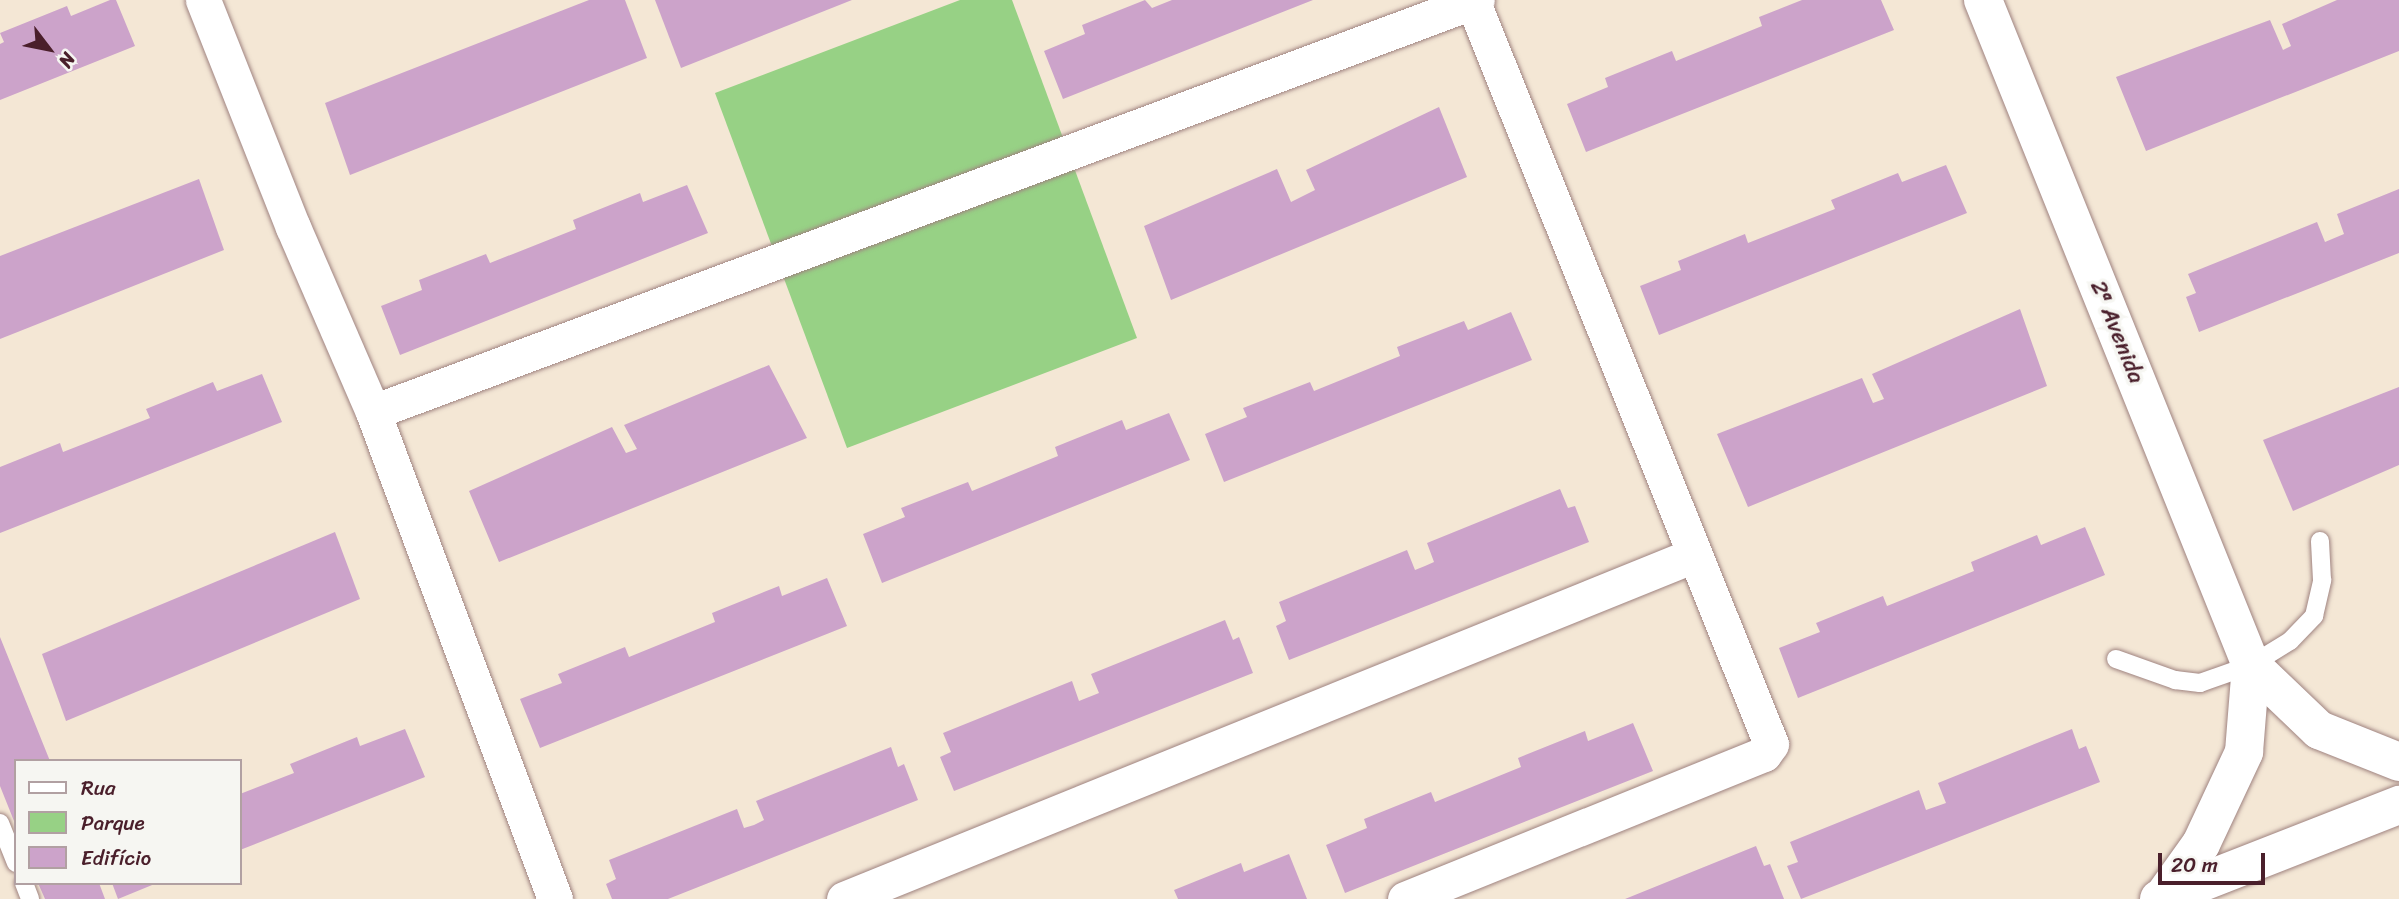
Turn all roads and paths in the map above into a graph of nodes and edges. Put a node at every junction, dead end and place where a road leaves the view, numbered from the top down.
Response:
1 (204, 0) edge
2 (1983, 0) edge
3 (1474, 1) edge
4 (373, 412) junction
5 (2319, 541) dead end
6 (1694, 555) junction
7 (2116, 659) dead end
8 (2251, 665) junction
9 (2399, 762) edge
10 (2399, 805) edge
11 (0, 823) edge
12 (14, 858) edge
13 (2161, 898) edge
14 (555, 899) edge
15 (844, 899) edge
16 (1405, 899) edge

1 - 4 street
2 - 8 street, 2ª Avenida
3 - 4 street
3 - 6 street
4 - 14 street
5 - 8 lane
6 - 15 street
6 - 16 street
7 - 8 lane
8 - 9 street
8 - 13 street
10 - 13 street
11 - 12 lane

